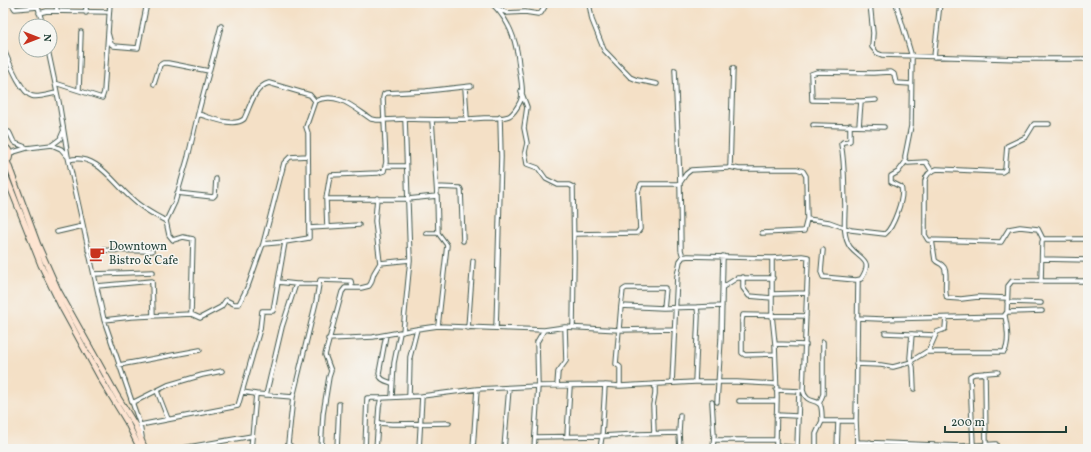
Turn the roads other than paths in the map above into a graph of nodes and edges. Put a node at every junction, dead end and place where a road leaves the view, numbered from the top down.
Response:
1 (11, 3) edge
2 (56, 3) edge
3 (86, 3) edge
4 (110, 3) edge
5 (147, 3) edge
6 (491, 3) edge
7 (547, 3) edge
8 (589, 3) edge
9 (870, 3) edge
10 (896, 3) edge
11 (940, 3) edge
12 (38, 5) edge
13 (498, 9) junction
14 (57, 11) junction
15 (39, 12) junction
16 (86, 12) junction
17 (109, 12) junction
18 (41, 18) edge
19 (221, 26) dead end
20 (108, 30) junction
21 (81, 32) dead end
22 (3, 48) edge
23 (912, 57) junction
24 (934, 57) junction
25 (50, 58) edge
26 (1088, 58) edge
27 (733, 68) dead end
28 (675, 70) dead end
29 (209, 71) junction
30 (55, 82) junction
31 (154, 84) dead end
32 (657, 84) dead end
33 (911, 84) junction
34 (471, 86) dead end
35 (465, 87) junction
36 (79, 90) junction
37 (521, 91) junction
38 (57, 93) junction
39 (876, 100) dead end
40 (315, 101) junction
41 (861, 101) junction
42 (198, 114) junction
43 (500, 118) junction
44 (405, 119) junction
45 (467, 119) junction
46 (384, 120) junction
47 (432, 120) junction
48 (1049, 124) dead end
49 (813, 125) dead end
50 (850, 126) junction
51 (859, 126) junction
52 (884, 127) dead end
53 (63, 130) junction
54 (3, 135) edge
55 (52, 145) junction
56 (3, 146) edge
57 (27, 148) junction
58 (10, 153) junction
59 (307, 156) junction
60 (68, 159) junction
61 (906, 161) junction
62 (5, 162) edge
63 (385, 166) junction
64 (406, 166) junction
65 (730, 167) junction
66 (3, 169) edge
67 (931, 170) junction
68 (216, 179) dead end
69 (680, 183) junction
70 (437, 187) junction
71 (177, 193) junction
72 (438, 196) junction
73 (377, 198) junction
74 (326, 199) junction
75 (408, 199) junction
76 (807, 219) junction
77 (166, 221) junction
78 (359, 225) dead end
79 (83, 226) junction
80 (327, 227) junction
81 (309, 228) junction
82 (844, 228) junction
83 (57, 232) dead end
84 (426, 233) dead end
85 (438, 233) junction
86 (762, 233) dead end
87 (574, 234) junction
88 (1043, 239) junction
89 (1088, 239) edge
90 (932, 240) junction
91 (463, 241) dead end
92 (285, 242) junction
93 (263, 244) junction
94 (88, 250) junction
95 (823, 250) dead end
96 (152, 251) dead end
97 (683, 256) junction
98 (723, 256) junction
99 (772, 258) junction
100 (410, 260) junction
101 (1042, 260) junction
102 (1088, 260) edge
103 (473, 261) dead end
104 (380, 263) junction
105 (153, 272) dead end
106 (94, 274) junction
107 (743, 277) junction
108 (773, 278) junction
109 (858, 280) junction
110 (1041, 281) junction
111 (1088, 281) edge
112 (278, 282) junction
113 (296, 284) junction
114 (319, 284) junction
115 (97, 286) junction
116 (352, 287) junction
117 (723, 287) junction
118 (807, 293) junction
119 (773, 296) junction
120 (1007, 300) junction
121 (1041, 303) dead end
122 (621, 306) junction
123 (722, 306) junction
124 (675, 307) junction
125 (697, 307) junction
126 (663, 308) junction
127 (1042, 311) dead end
128 (191, 314) junction
129 (1006, 314) junction
130 (772, 315) junction
131 (153, 316) junction
132 (806, 316) junction
133 (857, 318) junction
134 (946, 318) junction
135 (104, 320) junction
136 (438, 326) junction
137 (565, 327) junction
138 (573, 327) junction
139 (468, 328) junction
140 (496, 328) junction
141 (417, 329) junction
142 (544, 330) junction
143 (619, 330) junction
144 (674, 330) junction
145 (401, 333) junction
146 (885, 333) dead end
147 (912, 334) junction
148 (386, 335) junction
149 (935, 336) junction
150 (328, 339) junction
151 (823, 342) dead end
152 (775, 344) junction
153 (806, 345) junction
154 (200, 350) dead end
155 (926, 352) junction
156 (774, 354) junction
157 (911, 362) junction
158 (856, 364) junction
159 (119, 365) junction
160 (222, 371) dead end
161 (998, 372) dead end
162 (101, 373) junction
163 (985, 373) junction
164 (695, 382) junction
165 (392, 383) junction
166 (672, 383) junction
167 (718, 383) junction
168 (655, 384) junction
169 (776, 384) junction
170 (605, 385) junction
171 (538, 386) junction
172 (557, 386) junction
173 (570, 386) junction
174 (620, 386) junction
175 (509, 388) junction
176 (477, 389) junction
177 (914, 389) dead end
178 (776, 390) junction
179 (801, 390) junction
180 (157, 391) junction
181 (242, 392) junction
182 (256, 394) junction
183 (266, 395) junction
184 (422, 396) junction
185 (293, 397) junction
186 (392, 397) junction
187 (409, 397) junction
188 (383, 398) junction
189 (739, 401) dead end
190 (777, 401) junction
191 (132, 403) junction
192 (339, 404) dead end
193 (819, 404) junction
194 (680, 414) dead end
195 (776, 415) junction
196 (798, 416) junction
197 (168, 419) junction
198 (822, 421) junction
199 (856, 421) junction
200 (838, 422) junction
201 (378, 423) junction
202 (420, 423) junction
203 (449, 423) dead end
204 (140, 425) junction
205 (679, 433) junction
206 (654, 434) junction
207 (252, 436) junction
208 (567, 436) junction
209 (602, 436) junction
210 (535, 437) junction
211 (714, 440) junction
212 (776, 440) junction
213 (857, 442) junction
214 (870, 442) junction
215 (996, 444) dead end
216 (973, 445) junction
217 (986, 445) junction
218 (144, 446) edge
219 (776, 448) edge
220 (797, 448) edge
221 (961, 448) edge
222 (140, 449) edge
223 (177, 449) edge
224 (251, 449) edge
225 (290, 449) edge
226 (321, 449) edge
227 (337, 449) edge
228 (365, 449) edge
229 (376, 449) edge
230 (419, 449) edge
231 (473, 449) edge
232 (504, 449) edge
233 (534, 449) edge
234 (600, 449) edge
235 (680, 449) edge
236 (713, 449) edge
237 (816, 449) edge
238 (837, 449) edge
239 (856, 449) edge
240 (870, 449) edge

1 - 12 street
2 - 14 street
3 - 16 street
4 - 17 street
5 - 20 street
6 - 13 street
7 - 13 street
8 - 32 street
9 - 23 street
10 - 23 street
11 - 24 street
12 - 15 street
13 - 37 street
14 - 15 street
14 - 16 street
15 - 18 street
16 - 17 street
17 - 20 street
19 - 29 street
20 - 36 street
21 - 36 street
22 - 38 street
23 - 24 street
23 - 33 street
24 - 26 street
25 - 30 street
27 - 65 street
28 - 69 street
29 - 31 street
29 - 42 street
30 - 36 street
30 - 38 street
33 - 41 street
33 - 61 street
34 - 35 street
35 - 45 street
35 - 46 street
37 - 43 street
37 - 87 street
38 - 53 street
39 - 41 street
40 - 42 street
40 - 46 street
40 - 59 street
41 - 51 street
42 - 71 street
43 - 45 street
43 - 140 street
44 - 46 street
44 - 47 street
44 - 64 street
45 - 47 street
46 - 63 street
47 - 70 street
48 - 67 street
49 - 50 street
50 - 51 street
50 - 82 street
51 - 52 street
53 - 55 street
53 - 60 street
54 - 57 street
55 - 57 street
55 - 60 street
56 - 58 street
57 - 58 street
58 - 62 street
59 - 81 street
59 - 93 street
60 - 77 street
60 - 79 street
61 - 67 street
61 - 82 street
62 - 162 street
63 - 64 street
63 - 74 street
64 - 75 street
65 - 69 street
65 - 76 street
66 - 162 street
67 - 90 street
68 - 71 street
69 - 87 street
69 - 97 street
70 - 72 street
70 - 91 street
71 - 77 street
72 - 75 street
72 - 85 street
73 - 74 street
73 - 75 street
73 - 104 street
74 - 80 street
75 - 100 street
76 - 82 street
76 - 86 street
77 - 128 street
78 - 80 street
79 - 83 street
79 - 94 street
80 - 81 street
81 - 92 street
82 - 109 street
84 - 85 street
85 - 136 street
87 - 138 street
88 - 89 street
88 - 90 street
88 - 101 street
90 - 120 street
92 - 93 street
92 - 112 street
93 - 128 street
94 - 96 street
94 - 106 street
95 - 109 street
97 - 98 street
97 - 124 street
98 - 99 street
98 - 117 street
99 - 108 street
99 - 118 street
100 - 104 street
100 - 145 street
101 - 102 street
101 - 110 street
103 - 139 street
104 - 116 street
105 - 106 street
106 - 115 street
107 - 108 street
107 - 117 street
107 - 119 street
108 - 119 street
109 - 133 street
110 - 111 street
110 - 120 street
112 - 113 street
112 - 181 street
113 - 114 street
113 - 183 street
114 - 116 street
114 - 185 street
115 - 131 street
115 - 135 street
116 - 150 street
117 - 123 street
118 - 119 street
118 - 132 street
119 - 130 street
120 - 121 street
120 - 129 street
122 - 126 street
122 - 126 street
122 - 143 street
123 - 125 street
123 - 167 street
124 - 125 street
124 - 126 street
124 - 144 street
125 - 164 street
127 - 129 street
128 - 131 street
129 - 134 street
129 - 155 street
130 - 132 street
130 - 152 street
130 - 156 street
131 - 135 street
132 - 153 street
133 - 134 street
133 - 158 street
134 - 149 street
135 - 159 street
136 - 139 street
136 - 141 street
137 - 138 street
137 - 142 street
137 - 172 street
138 - 143 street
139 - 140 street
140 - 142 street
141 - 145 street
141 - 187 street
142 - 171 street
143 - 144 street
143 - 174 street
144 - 166 street
145 - 148 street
145 - 165 street
146 - 147 street
147 - 149 street
147 - 157 street
148 - 150 street
148 - 165 street
149 - 155 street
150 - 226 street
151 - 193 street
152 - 153 street
152 - 156 street
153 - 179 street
154 - 159 street
155 - 157 street
156 - 169 street
157 - 158 street
157 - 177 street
158 - 199 street
159 - 191 street
160 - 180 street
161 - 163 street
162 - 218 street
162 - 222 street
163 - 216 street
163 - 217 street
164 - 166 street
164 - 167 street
165 - 186 street
166 - 168 street
167 - 169 street
167 - 211 street
168 - 174 street
168 - 206 street
169 - 178 street
170 - 173 street
170 - 174 street
170 - 209 street
171 - 172 street
171 - 175 street
171 - 210 street
172 - 173 street
173 - 208 street
175 - 176 street
175 - 232 street
176 - 184 street
176 - 231 street
178 - 179 street
178 - 190 street
179 - 193 street
179 - 196 street
180 - 191 street
180 - 197 street
181 - 182 street
181 - 197 street
182 - 183 street
182 - 207 street
183 - 185 street
184 - 187 street
184 - 202 street
185 - 225 street
186 - 187 street
186 - 188 street
188 - 201 street
188 - 228 street
189 - 190 street
190 - 195 street
191 - 204 street
192 - 227 street
193 - 198 street
194 - 205 street
195 - 196 street
195 - 212 street
196 - 220 street
197 - 204 street
198 - 200 street
198 - 237 street
199 - 200 street
199 - 213 street
200 - 238 street
201 - 202 street
201 - 229 street
202 - 203 street
202 - 230 street
204 - 218 street
205 - 206 street
205 - 235 street
206 - 209 street
207 - 223 street
207 - 224 street
208 - 209 street
208 - 210 street
209 - 234 street
210 - 233 street
211 - 212 street
211 - 236 street
212 - 219 street
213 - 214 street
213 - 239 street
214 - 221 street
214 - 240 street
215 - 217 street
216 - 217 street
216 - 221 street
219 - 220 street

